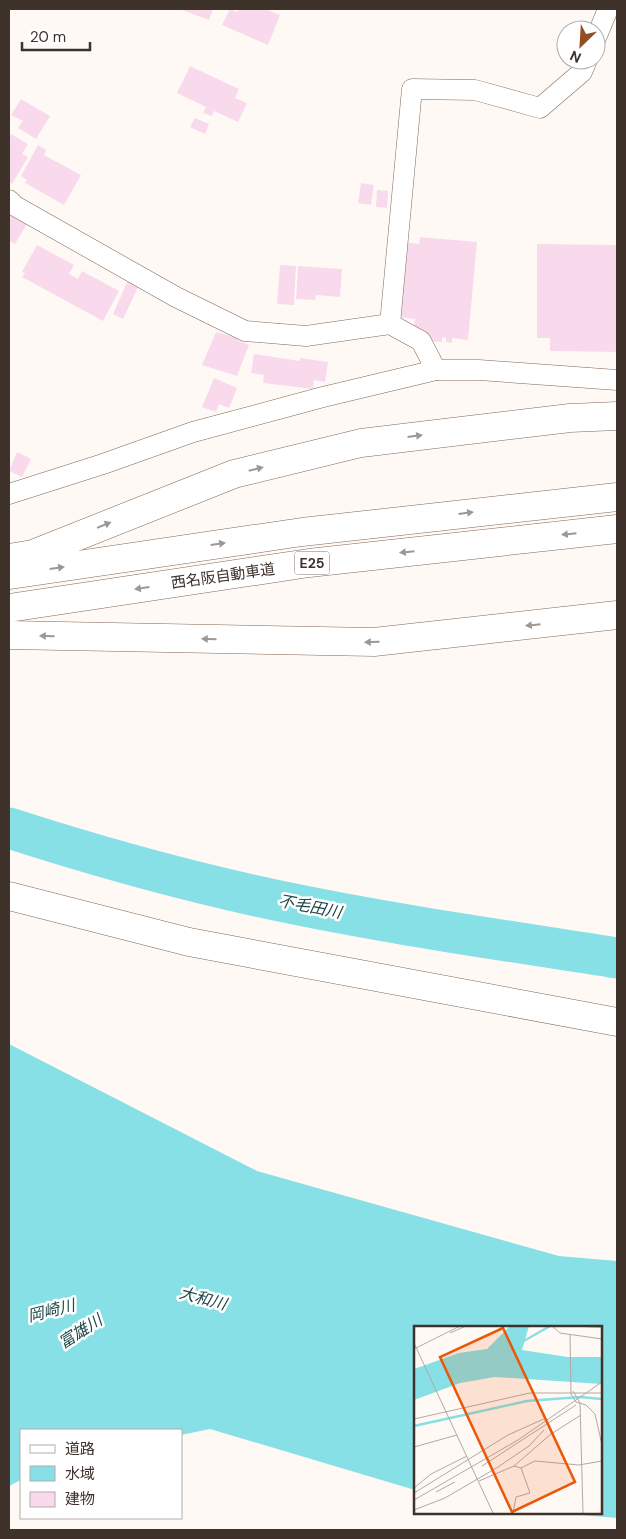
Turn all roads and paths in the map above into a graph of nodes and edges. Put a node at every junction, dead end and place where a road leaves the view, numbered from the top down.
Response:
1 (583, 70) edge
2 (9, 200) edge
3 (390, 324) junction
4 (436, 370) junction
5 (617, 380) edge
6 (617, 416) edge
7 (9, 494) edge
8 (617, 497) edge
9 (617, 529) edge
10 (9, 558) edge
11 (9, 575) edge
12 (9, 608) edge
13 (617, 615) edge
14 (9, 635) edge
15 (9, 896) edge
16 (617, 1022) edge

1 - 3 street
2 - 3 street
3 - 4 street
4 - 5 street
4 - 7 street
10 -> 6 main road
11 -> 8 main road, E25
9 -> 12 main road, 西名阪自動車道 / E25
13 -> 14 main road
15 - 16 main road

